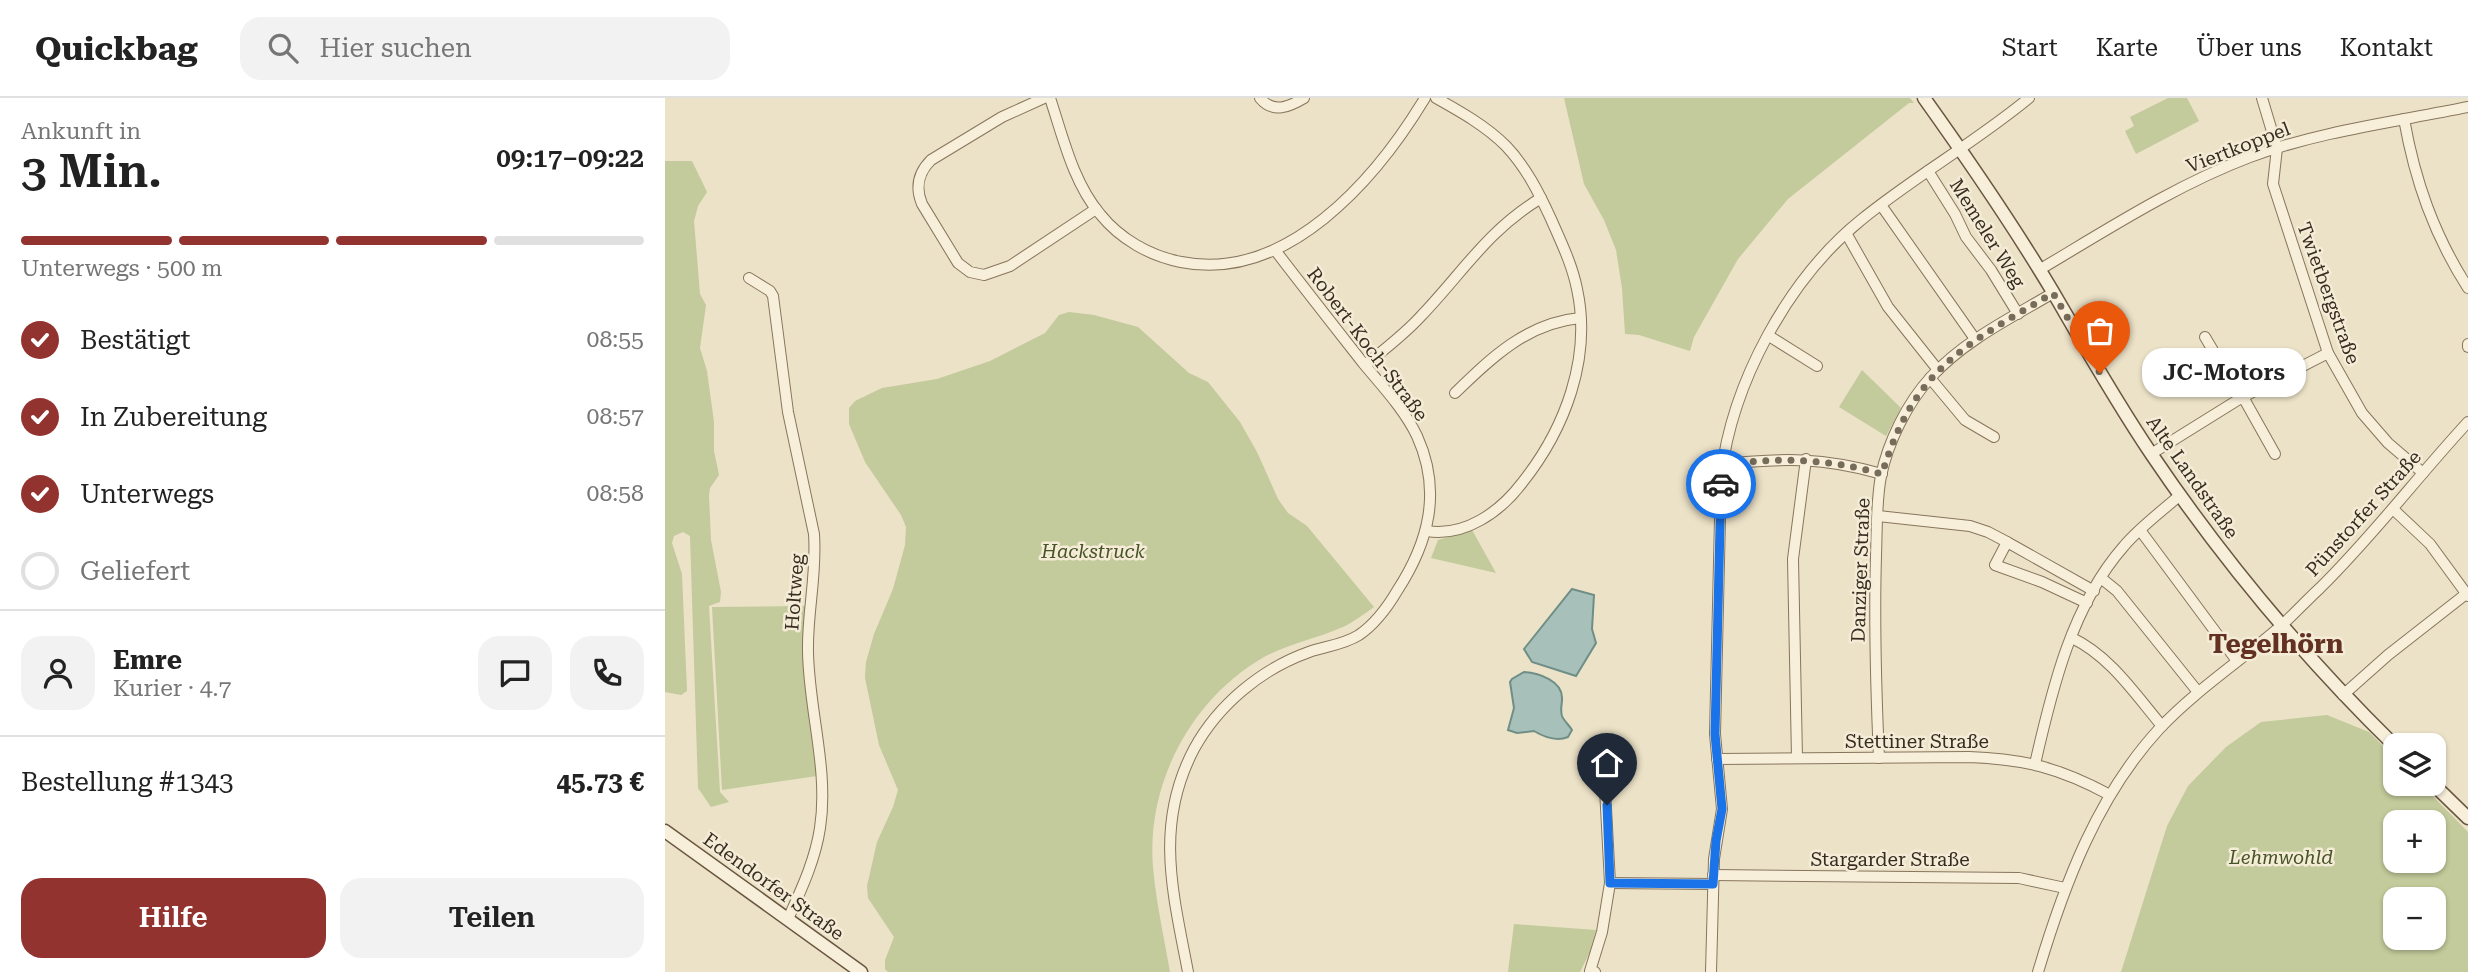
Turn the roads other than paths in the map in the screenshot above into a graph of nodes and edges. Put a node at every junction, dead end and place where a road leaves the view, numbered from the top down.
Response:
1 (1044, 98) edge
2 (1050, 98) edge
3 (1260, 98) edge
4 (1304, 98) edge
5 (1425, 98) edge
6 (1436, 98) edge
7 (1924, 98) edge
8 (2029, 98) edge
9 (2262, 98) edge
10 (2468, 107) edge
11 (2404, 119) junction
12 (2277, 148) junction
13 (1960, 150) junction
14 (1928, 171) junction
15 (1541, 198) junction
16 (1881, 205) junction
17 (1096, 209) junction
18 (1846, 233) junction
19 (1275, 250) junction
20 (2039, 270) junction
21 (749, 278) dead end
22 (2468, 288) edge
23 (2053, 293) junction
24 (2018, 314) junction
25 (1580, 318) junction
26 (1769, 336) junction
27 (2205, 337) dead end
28 (1975, 339) junction
29 (2328, 354) junction
30 (1365, 365) junction
31 (1817, 366) dead end
32 (1938, 370) junction
33 (1930, 378) junction
34 (1455, 393) dead end
35 (2242, 397) junction
36 (2468, 422) edge
37 (1994, 438) dead end
38 (2151, 454) junction
39 (2275, 454) dead end
40 (1806, 459) junction
41 (1723, 464) junction
42 (2423, 473) junction
43 (1882, 474) junction
44 (2180, 495) junction
45 (2393, 509) junction
46 (1878, 516) junction
47 (2140, 530) junction
48 (1427, 531) junction
49 (2007, 542) junction
50 (2101, 578) junction
51 (2094, 591) junction
52 (2467, 595) edge
53 (2087, 603) junction
54 (2282, 625) junction
55 (2072, 639) junction
56 (2237, 661) junction
57 (2198, 692) junction
58 (2343, 695) junction
59 (2162, 726) junction
60 (2383, 734) edge
61 (1797, 758) junction
62 (1879, 758) junction
63 (1717, 759) junction
64 (2035, 764) junction
65 (1605, 789) dead end
66 (2110, 795) junction
67 (2445, 796) edge
68 (2468, 818) edge
69 (666, 833) edge
70 (1713, 879) junction
71 (1610, 883) junction
72 (2066, 888) junction
73 (788, 919) junction
74 (1593, 971) edge
75 (861, 972) edge
76 (1188, 972) edge
77 (1711, 972) edge
78 (2038, 972) edge

1 - 17 street
2 - 17 street
3 - 4 street
5 - 19 street
6 - 15 street
7 - 13 street, Alte Landstraße
8 - 13 street
9 - 12 street, Twietbergstraße
10 - 11 street, Viertkoppel
11 - 12 street, Viertkoppel
11 - 22 street
12 - 20 street, Viertkoppel
12 - 29 street, Twietbergstraße
13 - 14 street
13 - 20 street, Alte Landstraße
14 - 16 street
14 - 24 street, Memeler Weg
15 - 25 street
15 - 30 street
16 - 18 street
16 - 28 street
17 - 19 street
18 - 26 street
18 - 32 street
19 - 30 street, Robert-Koch-Straße
20 - 23 street, Alte Landstraße
21 - 73 street, Holtweg
23 - 24 street, Danziger Straße
23 - 38 street, Alte Landstraße
24 - 28 street, Danziger Straße
25 - 34 street
25 - 48 street
26 - 31 street
26 - 41 street
27 - 35 street
28 - 32 street, Danziger Straße
29 - 35 street
29 - 42 street, Twietbergstraße
30 - 48 street, Robert-Koch-Straße
32 - 33 street, Danziger Straße
33 - 37 street
33 - 43 street, Danziger Straße
35 - 38 street
35 - 39 street
36 - 42 street, Pünstorfer Straße
38 - 44 street, Alte Landstraße
40 - 41 street
40 - 43 street
40 - 61 street
41 - 63 street
42 - 45 street, Pünstorfer Straße
43 - 46 street, Danziger Straße
44 - 47 street
44 - 54 street, Alte Landstraße
45 - 52 street
45 - 54 street, Pünstorfer Straße
46 - 49 street
46 - 62 street, Danziger Straße
47 - 50 street
47 - 56 street
48 - 76 street, Robert-Koch-Straße
49 - 51 street
49 - 53 street
50 - 51 street
50 - 57 street
51 - 53 street
52 - 58 street
53 - 55 street
54 - 56 street, Pünstorfer Straße
54 - 58 street, Alte Landstraße
55 - 59 street
55 - 64 street
56 - 57 street, Pünstorfer Straße
57 - 59 street, Pünstorfer Straße
58 - 60 street, Alte Landstraße
59 - 66 street, Pünstorfer Straße
61 - 62 street, Stettiner Straße
61 - 63 street, Stettiner Straße
62 - 64 street, Stettiner Straße
63 - 70 street
64 - 66 street, Stettiner Straße
65 - 71 street
66 - 72 street, Pünstorfer Straße
67 - 68 street
69 - 73 street, Edendorfer Straße
70 - 71 street, Stargarder Straße
70 - 72 street, Stargarder Straße
70 - 77 street
71 - 74 street
72 - 78 street, Pünstorfer Straße
73 - 75 street, Edendorfer Straße

